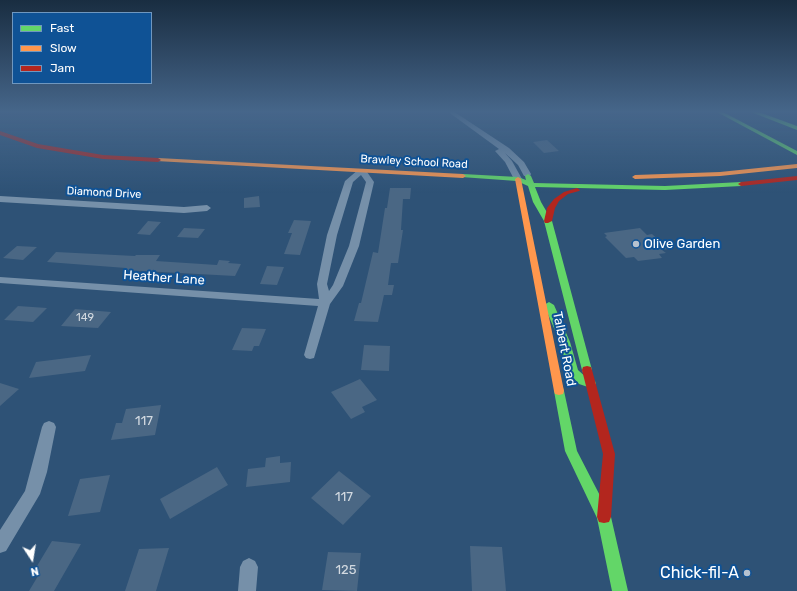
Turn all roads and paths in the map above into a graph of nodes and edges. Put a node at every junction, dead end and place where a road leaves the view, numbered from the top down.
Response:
1 (16, 139) edge
2 (488, 139) joint
3 (771, 139) edge
4 (797, 153) edge
5 (797, 166) edge
6 (362, 172) junction
7 (527, 174) junction
8 (540, 175) dead end
9 (569, 176) dead end
10 (797, 178) edge
11 (518, 179) junction
12 (532, 185) junction
13 (590, 188) junction
14 (0, 199) edge
15 (208, 208) dead end
16 (548, 221) junction
17 (536, 274) junction
18 (0, 280) edge
19 (325, 303) junction
20 (310, 355) dead end
21 (591, 384) junction
22 (49, 427) dead end
23 (604, 517) junction
24 (0, 545) edge
25 (249, 567) dead end
26 (247, 591) edge
27 (620, 591) edge

1 - 6 main road, Brawley School Road
2 - 7 street
2 - 11 street
3 - 4 main road
5 - 9 main road
6 - 11 main road, Brawley School Road
6 - 19 street
6 - 19 street
7 - 8 main road
7 - 11 main road
7 - 12 main road, Talbert Road
10 - 13 main road, Brawley School Road
11 - 12 main road, Brawley School Road
11 - 17 main road, Talbert Road
12 - 13 main road, Brawley School Road
12 - 16 main road, Talbert Road
13 - 16 main road
14 - 15 street, Diamond Drive
16 - 21 main road, Talbert Road
17 - 21 main road
17 - 23 main road, Talbert Road
18 - 19 street, Heather Lane
19 - 20 street
21 - 23 main road, Talbert Road
22 - 24 street
23 - 27 main road, Talbert Road
25 - 26 street

